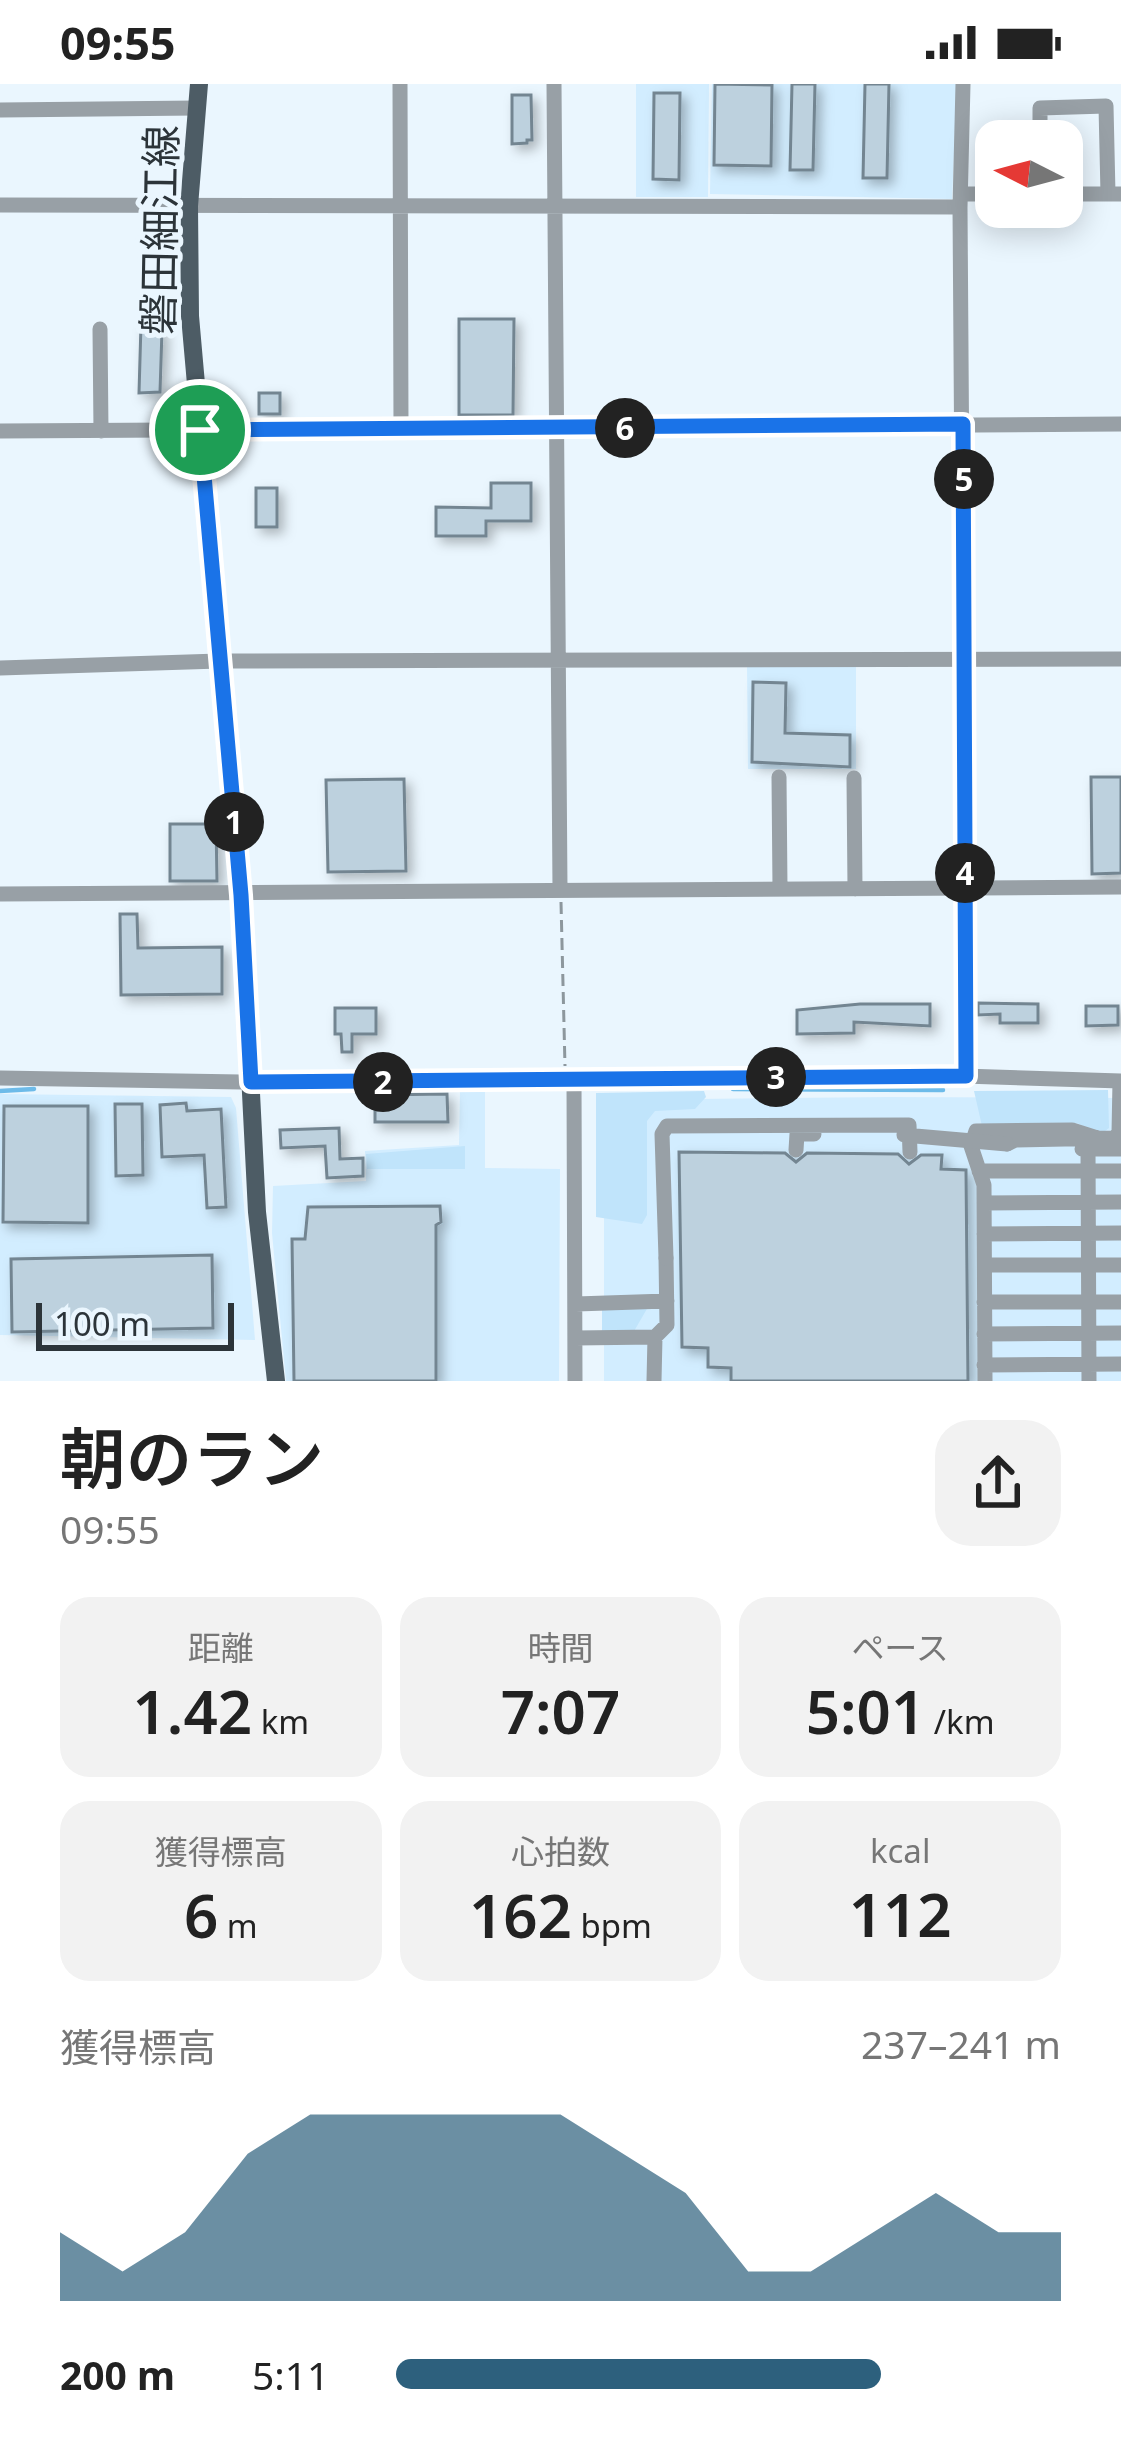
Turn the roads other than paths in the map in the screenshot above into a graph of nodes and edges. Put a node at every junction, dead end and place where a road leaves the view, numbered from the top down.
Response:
1 (199, 84) edge
2 (400, 84) edge
3 (554, 84) edge
4 (964, 84) edge
5 (197, 109) junction
6 (0, 110) edge
7 (1040, 120) edge
8 (1083, 194) edge
9 (1115, 194) edge
10 (975, 198) edge
11 (961, 201) junction
12 (0, 206) edge
13 (189, 206) junction
14 (555, 206) junction
15 (400, 207) junction
16 (100, 329) dead end
17 (963, 424) junction
18 (1121, 424) edge
19 (401, 428) junction
20 (559, 428) junction
21 (101, 430) junction
22 (200, 430) junction
23 (0, 431) edge
24 (965, 658) junction
25 (1121, 659) edge
26 (560, 661) junction
27 (219, 662) junction
28 (0, 668) edge
29 (779, 777) dead end
30 (854, 778) dead end
31 (965, 887) junction
32 (1121, 887) edge
33 (560, 889) junction
34 (780, 889) junction
35 (855, 889) junction
36 (0, 894) edge
37 (241, 895) junction
38 (966, 1076) junction
39 (0, 1078) edge
40 (570, 1080) junction
41 (1120, 1081) edge
42 (251, 1082) junction
43 (1090, 1143) junction
44 (1121, 1149) edge
45 (796, 1150) dead end
46 (910, 1152) dead end
47 (978, 1167) junction
48 (1088, 1171) junction
49 (1121, 1171) edge
50 (1088, 1202) junction
51 (1121, 1202) edge
52 (984, 1203) junction
53 (1121, 1233) edge
54 (985, 1234) junction
55 (1087, 1234) junction
56 (1087, 1264) junction
57 (985, 1265) junction
58 (1121, 1265) edge
59 (667, 1301) junction
60 (984, 1302) junction
61 (1087, 1302) junction
62 (1121, 1302) edge
63 (576, 1304) junction
64 (1088, 1333) junction
65 (1121, 1333) edge
66 (984, 1334) junction
67 (655, 1337) junction
68 (575, 1338) junction
69 (1121, 1364) edge
70 (985, 1373) edge
71 (1089, 1373) edge
72 (277, 1381) edge
73 (575, 1381) edge
74 (654, 1381) edge

1 - 5 main road, 磐田細江線
2 - 15 street
3 - 14 street
4 - 11 street
5 - 6 street
5 - 13 main road, 磐田細江線
7 - 9 street
8 - 9 street
10 - 11 street
11 - 14 street
11 - 17 street
12 - 13 street
13 - 15 street
13 - 22 main road, 磐田細江線
14 - 15 street
14 - 20 street
15 - 19 street
16 - 21 street
17 - 18 street
17 - 20 street
17 - 24 street
19 - 20 street
19 - 22 street
20 - 26 street
21 - 22 street
21 - 23 street
22 - 27 main road, 磐田細江線
24 - 25 street
24 - 26 street
24 - 31 street
26 - 27 street
26 - 33 street
27 - 28 street
27 - 37 main road, 磐田細江線
29 - 34 street
30 - 35 street
31 - 32 street
31 - 35 street
31 - 38 street
33 - 34 street
33 - 37 street
34 - 35 street
36 - 37 street
37 - 42 main road, 磐田細江線
38 - 40 street
38 - 41 street
39 - 42 street
40 - 42 street
40 - 63 street
41 - 43 street
42 - 72 main road, 磐田細江線
43 - 44 street
43 - 45 street, bridge
43 - 47 street
43 - 48 street
46 - 59 street, bridge
47 - 48 street
47 - 52 street
48 - 49 street
48 - 50 street
50 - 51 street
50 - 52 street
50 - 55 street
52 - 54 street
53 - 55 street
54 - 55 street
54 - 57 street
55 - 56 street
56 - 57 street
56 - 58 street
56 - 61 street
57 - 60 street
59 - 63 street
59 - 67 street
60 - 61 street
60 - 66 street
61 - 62 street
61 - 64 street
63 - 68 street
64 - 65 street
64 - 66 street
64 - 71 street
66 - 70 street
67 - 68 street
67 - 74 street
68 - 73 street
69 - 71 street
70 - 71 street

